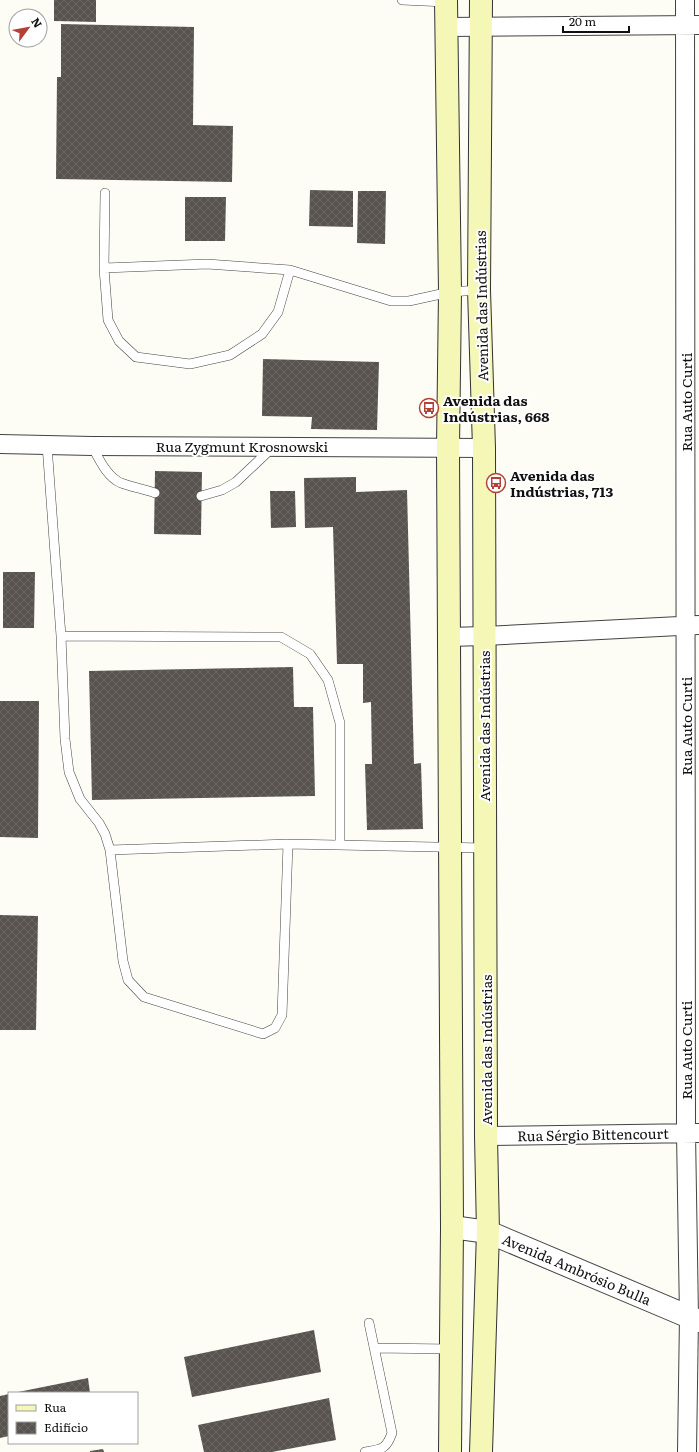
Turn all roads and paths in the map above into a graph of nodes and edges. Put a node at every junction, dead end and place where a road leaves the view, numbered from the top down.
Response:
1 (402, 0) edge
2 (481, 0) edge
3 (686, 0) edge
4 (446, 1) edge
5 (692, 25) edge
6 (446, 27) junction
7 (481, 27) junction
8 (105, 193) dead end
9 (104, 268) junction
10 (290, 270) junction
11 (479, 290) junction
12 (450, 292) junction
13 (0, 444) edge
14 (47, 445) junction
15 (92, 446) junction
16 (273, 447) junction
17 (448, 448) junction
18 (484, 448) junction
19 (155, 493) dead end
20 (201, 496) dead end
21 (692, 625) edge
22 (61, 636) junction
23 (484, 636) junction
24 (448, 637) junction
25 (288, 844) junction
26 (340, 844) junction
27 (450, 847) junction
28 (485, 848) junction
29 (110, 850) junction
30 (693, 1133) edge
31 (486, 1136) junction
32 (452, 1227) junction
33 (488, 1232) junction
34 (694, 1319) edge
35 (368, 1323) dead end
36 (374, 1348) junction
37 (451, 1349) junction
38 (365, 1452) edge
39 (450, 1452) edge
40 (481, 1452) edge
41 (687, 1452) edge

1 - 4 lane
2 - 7 main road, Avenida das Indústrias
3 - 5 street, Rua Auto Curti
4 - 6 main road
5 - 7 street
5 - 21 street, Rua Auto Curti
6 - 7 street
6 - 12 main road
7 - 11 main road, Avenida das Indústrias
8 - 9 lane
9 - 10 lane
9 - 10 lane
10 - 12 lane
11 - 12 lane
11 - 18 main road, Avenida das Indústrias
12 - 17 main road
13 - 14 street, Rua Zygmunt Krosnowski
14 - 15 street, Rua Zygmunt Krosnowski
14 - 22 lane
15 - 16 street, Rua Zygmunt Krosnowski
15 - 19 lane
16 - 17 street, Rua Zygmunt Krosnowski
16 - 20 lane
17 - 18 street, Rua Zygmunt Krosnowski
17 - 24 main road
18 - 23 main road, Avenida das Indústrias
21 - 23 street
21 - 30 street, Rua Auto Curti
22 - 26 lane
22 - 29 lane
23 - 24 street
23 - 28 main road, Avenida das Indústrias
24 - 27 main road
25 - 26 lane
25 - 29 lane
25 - 29 lane
26 - 27 lane
27 - 28 lane
27 - 32 main road
28 - 31 main road, Avenida das Indústrias
30 - 31 street, Rua Sérgio Bittencourt
30 - 34 street, Rua Auto Curti
31 - 33 main road, Avenida das Indústrias
32 - 33 street, Avenida Ambrósio Bulla
32 - 37 main road
33 - 34 street, Avenida Ambrósio Bulla
33 - 40 main road, Avenida das Indústrias
34 - 41 street, Rua Auto Curti
35 - 36 lane
36 - 37 lane
36 - 38 lane
37 - 39 main road

